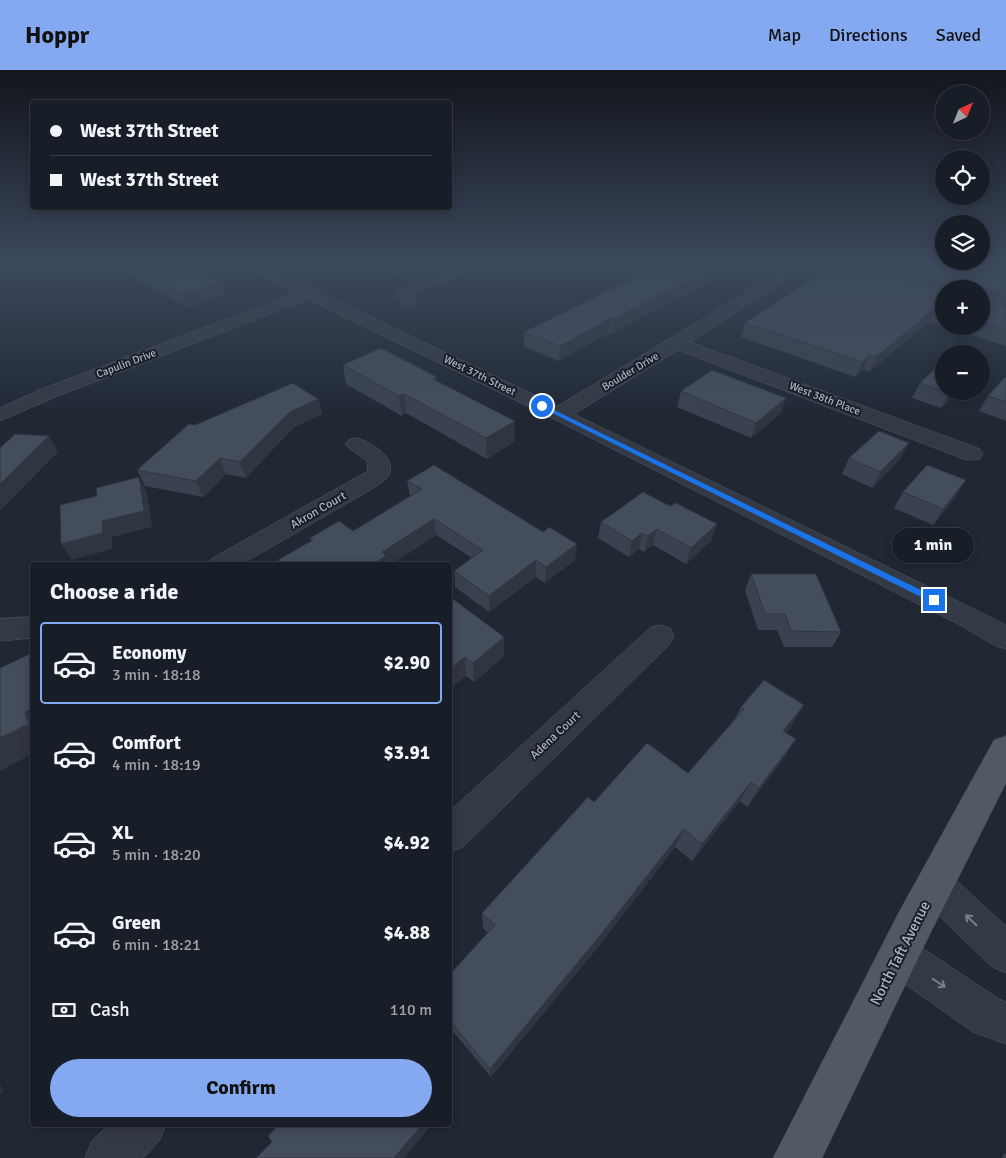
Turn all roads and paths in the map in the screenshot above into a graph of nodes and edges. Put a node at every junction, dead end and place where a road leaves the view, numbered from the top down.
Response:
1 (253, 315) edge
2 (355, 315) edge
3 (722, 315) edge
4 (678, 343) junction
5 (559, 414) junction
6 (0, 415) edge
7 (356, 444) dead end
8 (972, 454) dead end
9 (225, 562) edge
10 (30, 628) edge
11 (0, 630) edge
12 (660, 636) dead end
13 (1006, 638) edge
14 (1006, 750) edge
15 (452, 833) edge
16 (935, 886) junction
17 (1006, 953) edge
18 (899, 956) junction
19 (1006, 1022) edge
20 (141, 1127) edge
21 (108, 1158) edge
22 (797, 1158) edge

1 - 6 street, Capulin Drive
2 - 5 street, West 37th Street
3 - 4 street, Boulder Drive
4 - 5 street, Boulder Drive
4 - 8 street, West 38th Place
5 - 13 street, West 37th Street
7 - 9 street, Akron Court
10 - 11 street
12 - 15 street, Adena Court
14 - 16 main road, North Taft Avenue
17 -> 16 street
16 - 18 main road, North Taft Avenue
18 -> 19 street
18 - 22 main road, North Taft Avenue
20 - 21 street

